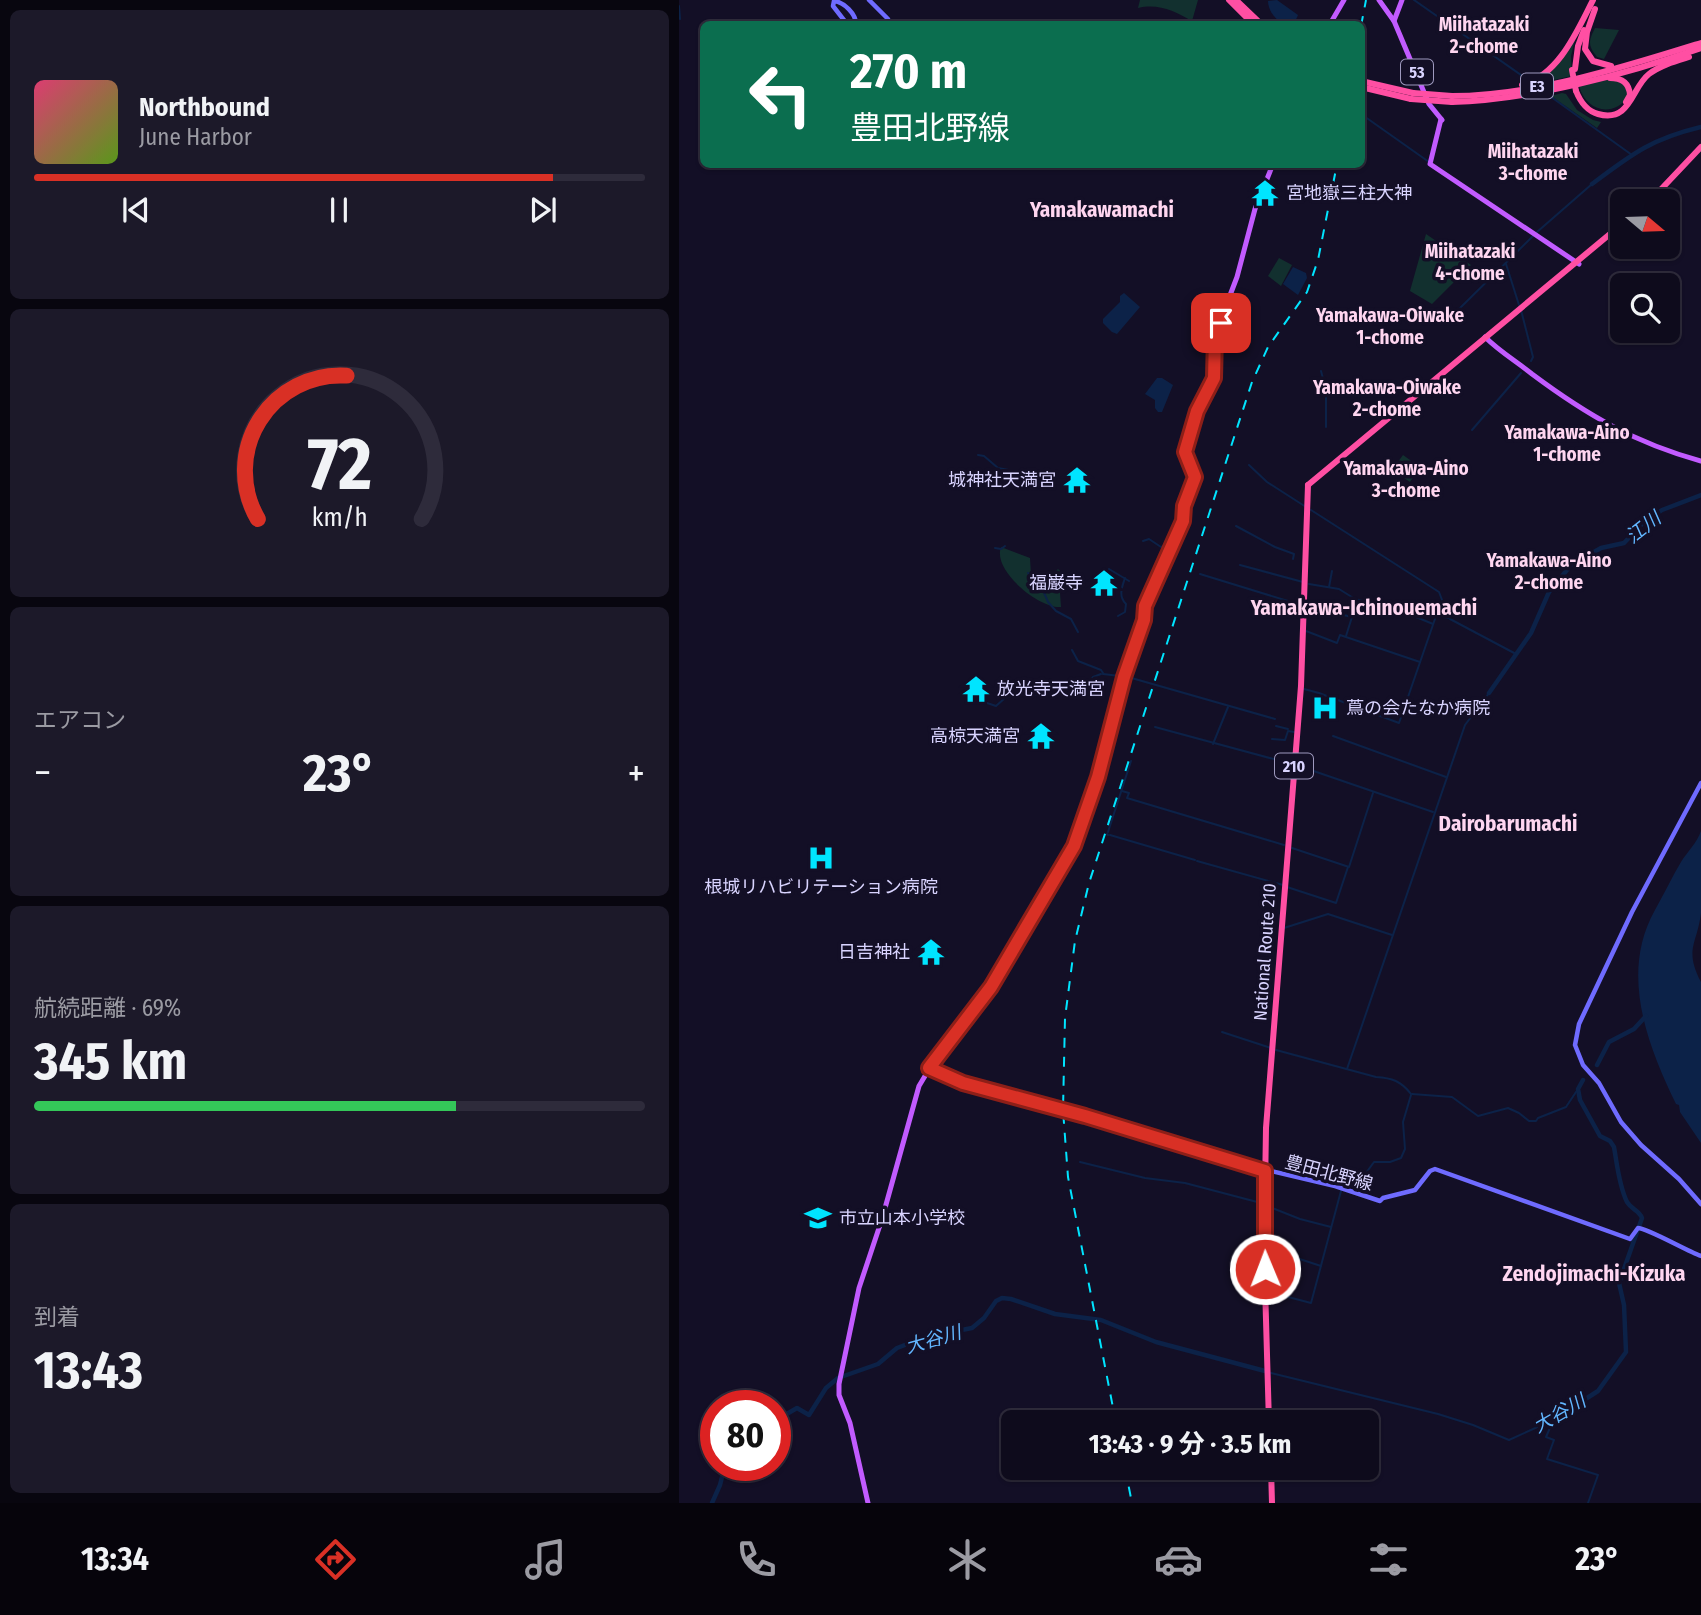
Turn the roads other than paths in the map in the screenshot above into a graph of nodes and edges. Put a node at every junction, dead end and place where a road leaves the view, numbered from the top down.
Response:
1 (869, 0) edge
2 (1229, 0) edge
3 (1236, 0) edge
4 (1344, 0) edge
5 (1379, 0) edge
6 (1402, 0) edge
7 (1593, 0) edge
8 (1599, 0) edge
9 (1592, 8) junction
10 (845, 21) edge
11 (856, 21) edge
12 (886, 21) edge
13 (1250, 21) edge
14 (1258, 21) edge
15 (1332, 21) edge
16 (1394, 21) junction
17 (1701, 43) edge
18 (1701, 50) edge
19 (1619, 66) junction
20 (1595, 79) junction
21 (1365, 83) edge
22 (1365, 87) edge
23 (1381, 89) junction
24 (1577, 90) junction
25 (1454, 98) junction
26 (1701, 148) edge
27 (1701, 153) edge
28 (1271, 168) edge
29 (1663, 189) edge
30 (1664, 189) edge
31 (1610, 237) edge
32 (1578, 263) junction
33 (1487, 338) junction
34 (1701, 459) edge
35 (1308, 485) junction
36 (1701, 783) edge
37 (929, 1068) junction
38 (1265, 1171) junction
39 (1701, 1204) edge
40 (1701, 1256) edge
41 (1269, 1410) edge
42 (1271, 1480) edge
43 (868, 1503) edge
44 (1272, 1503) edge

1 - 12 main road
2 - 13 highway
3 - 14 highway
4 - 15 main road
5 - 16 main road
6 - 16 main road
7 - 9 highway
8 - 9 highway
9 - 19 highway
9 - 24 highway, bridge
9 - 25 highway
10 - 11 main road
16 - 32 main road, 53
17 - 19 highway, E3
18 - 20 highway, E3
18 - 24 highway
19 - 25 highway, E3
20 - 24 highway
20 - 25 highway, E3
21 - 23 highway, E3
22 - 23 highway, E3
23 - 25 highway, E3, bridge
26 - 29 highway
27 - 30 highway
28 - 37 main road
31 - 32 highway
32 - 33 highway
33 - 34 main road
33 - 35 highway
33 - 35 highway
35 - 38 highway, National Route 210 / 210
36 - 39 main road
37 - 38 main road, 豊田北野線
37 - 43 main road
38 - 40 main road, 豊田北野線
38 - 41 highway, National Route 210 / 210
42 - 44 highway

